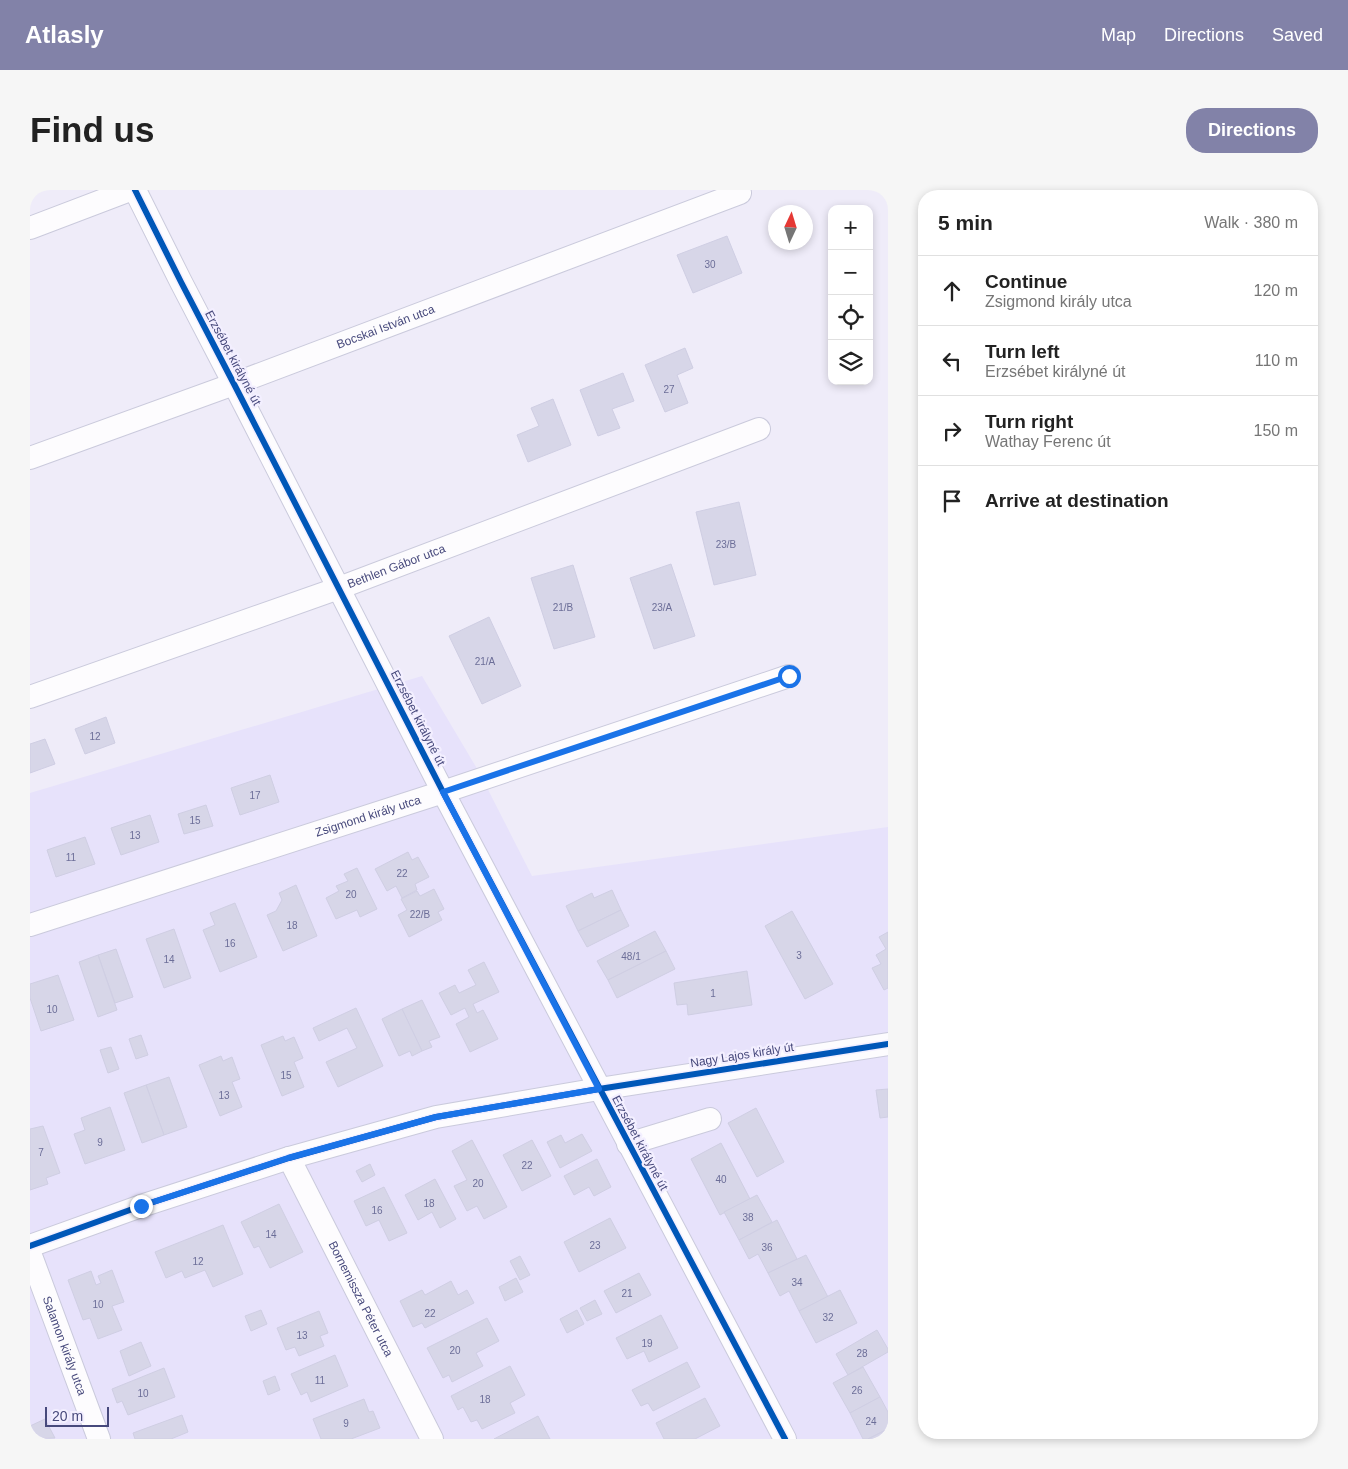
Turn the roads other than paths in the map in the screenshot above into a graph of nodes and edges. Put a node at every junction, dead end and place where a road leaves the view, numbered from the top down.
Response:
1 (130, 190) edge
2 (135, 190) edge
3 (740, 193) dead end
4 (30, 228) edge
5 (234, 384) junction
6 (759, 429) dead end
7 (30, 458) edge
8 (339, 588) junction
9 (789, 676) dead end
10 (30, 697) edge
11 (443, 792) junction
12 (30, 924) edge
13 (888, 1044) edge
14 (599, 1089) junction
15 (710, 1119) dead end
16 (628, 1144) junction
17 (288, 1158) junction
18 (30, 1246) edge
19 (30, 1252) edge
20 (99, 1439) edge
21 (432, 1439) edge
22 (785, 1439) edge

1 - 4 street
2 - 5 street, Erzsébet királyné út
3 - 5 street, Bocskai István utca
5 - 7 street, Bocskai István utca
5 - 8 street, Erzsébet királyné út
6 - 8 street, Bethlen Gábor utca
8 - 10 street, Bethlen Gábor utca
8 - 11 street, Erzsébet királyné út
9 - 11 street, Zsigmond király utca
11 - 12 street, Zsigmond király utca
11 - 14 street, Erzsébet királyné út
13 - 14 street, Nagy Lajos király út
14 - 16 street, Erzsébet királyné út
14 - 17 street, Nagy Lajos király út
15 - 16 street
16 - 22 street, Erzsébet királyné út
17 - 18 street, Nagy Lajos király út
17 - 21 street, Bornemissza Péter utca
19 - 20 street, Salamon király utca

